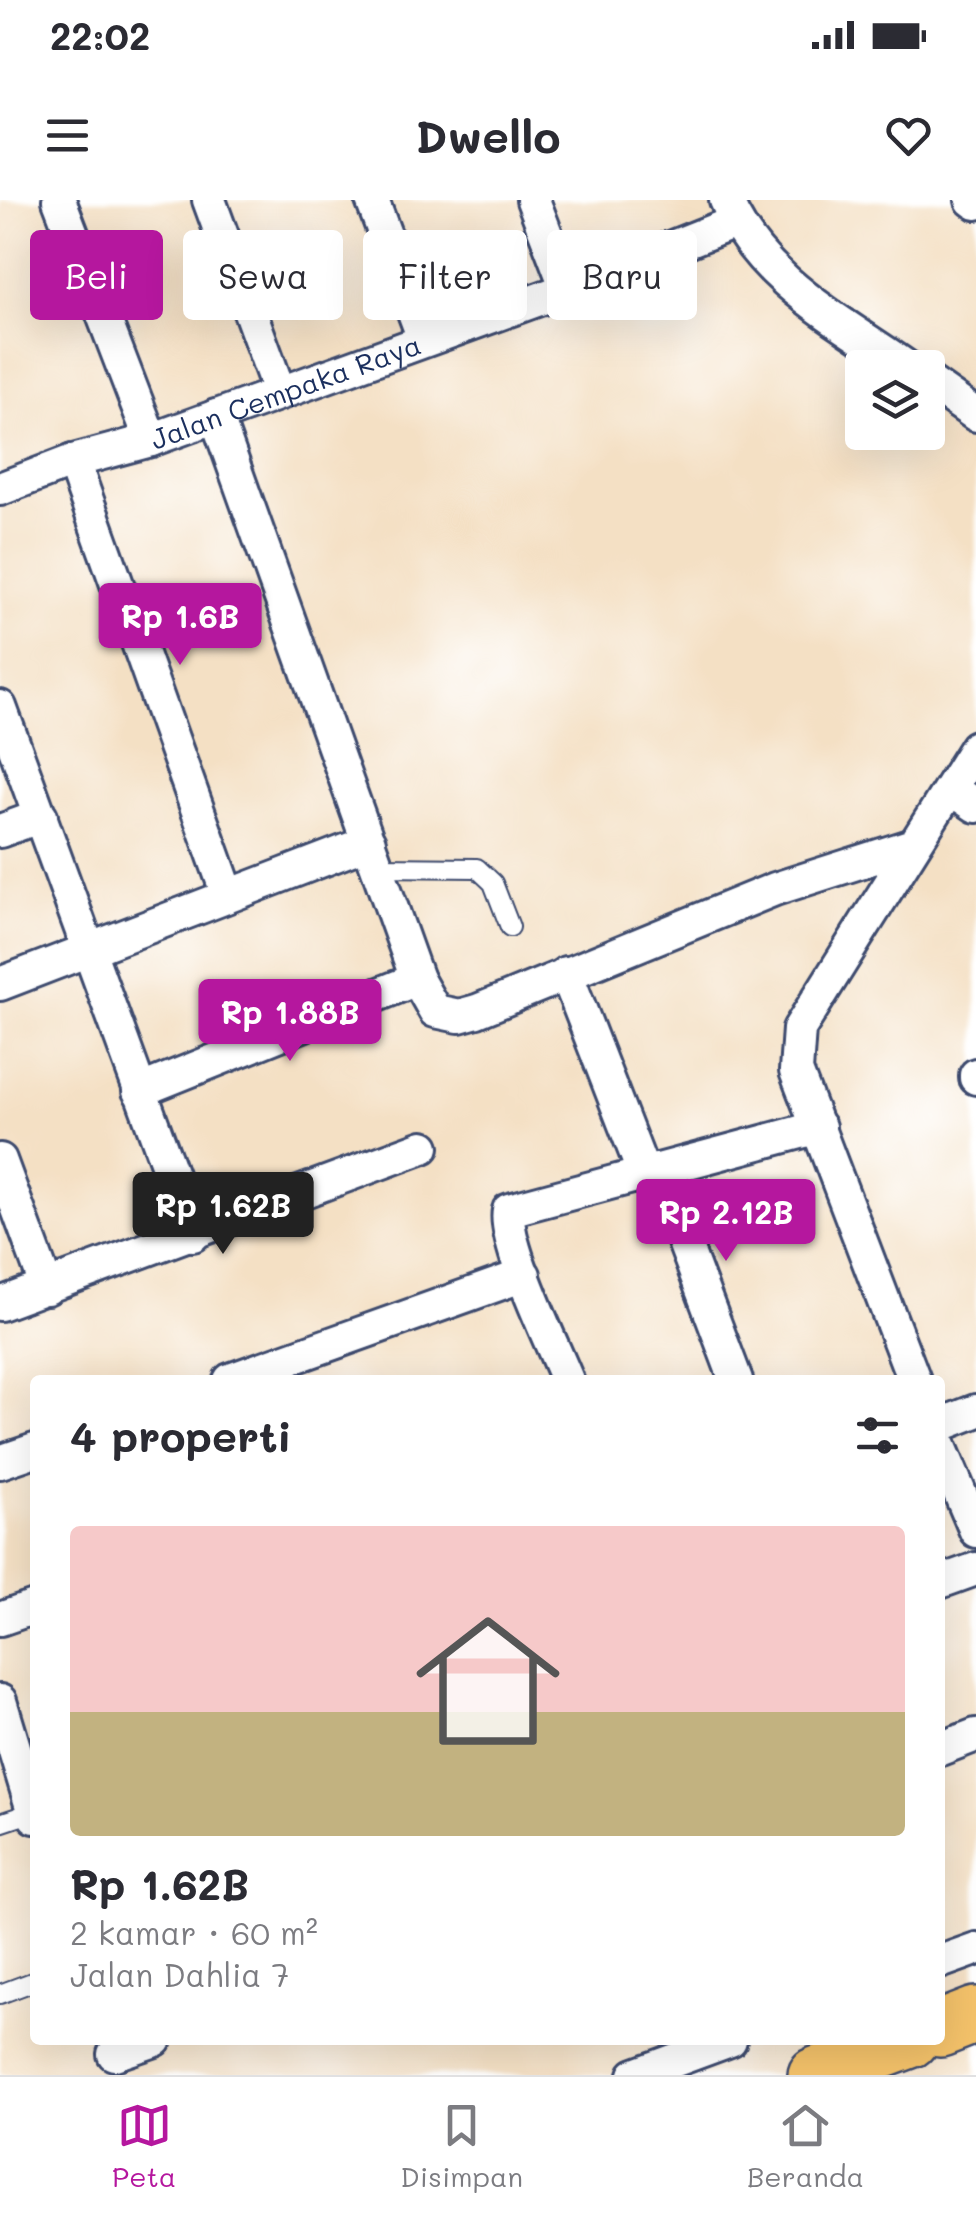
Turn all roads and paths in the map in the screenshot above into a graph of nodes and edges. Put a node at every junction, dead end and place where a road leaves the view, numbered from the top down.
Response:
1 (59, 200) edge
2 (209, 200) edge
3 (372, 200) edge
4 (533, 200) edge
5 (731, 211) edge
6 (691, 230) edge
7 (547, 237) edge
8 (547, 296) edge
9 (424, 340) junction
10 (883, 350) edge
11 (279, 391) junction
12 (945, 393) edge
13 (976, 415) edge
14 (216, 416) junction
15 (151, 440) junction
16 (73, 462) junction
17 (2, 483) edge
18 (0, 708) edge
19 (976, 746) edge
20 (963, 798) edge
21 (40, 816) junction
22 (0, 831) edge
23 (910, 846) junction
24 (373, 855) junction
25 (228, 895) junction
26 (510, 926) dead end
27 (88, 949) junction
28 (566, 972) junction
29 (417, 980) junction
30 (0, 984) edge
31 (139, 1090) junction
32 (819, 1128) junction
33 (423, 1147) dead end
34 (0, 1160) edge
35 (651, 1172) junction
36 (193, 1234) junction
37 (524, 1275) junction
38 (46, 1288) junction
39 (0, 1304) edge
40 (244, 1375) edge
41 (565, 1375) edge
42 (734, 1375) edge
43 (912, 1375) edge
44 (976, 1411) edge
45 (945, 1423) edge
46 (30, 1452) edge
47 (945, 1458) edge
48 (0, 1462) edge
49 (976, 1531) edge
50 (976, 1569) edge
51 (945, 1580) edge
52 (30, 1609) edge
53 (0, 1619) edge
54 (0, 1701) edge
55 (976, 1735) edge
56 (945, 1746) edge
57 (30, 1801) edge
58 (30, 1815) edge
59 (0, 1823) edge
60 (976, 1949) edge
61 (945, 1960) edge
62 (30, 1983) edge
63 (0, 1994) edge
64 (976, 2015) edge
65 (945, 2027) edge
66 (142, 2045) edge
67 (716, 2045) edge
68 (897, 2045) edge
69 (115, 2056) edge
70 (635, 2075) edge
71 (816, 2075) edge

1 - 15 street
2 - 11 street
3 - 9 street
4 - 7 street
5 - 6 street, Jalan Cempaka Raya
5 - 10 street
8 - 9 street, Jalan Cempaka Raya
9 - 11 street, Jalan Cempaka Raya
11 - 14 street, Jalan Cempaka Raya
12 - 13 street
14 - 15 street, Jalan Cempaka Raya
14 - 24 street
15 - 16 street, Jalan Cempaka Raya
16 - 17 street, Jalan Cempaka Raya
16 - 25 street
18 - 21 street
19 - 20 street
20 - 23 street
21 - 22 street
21 - 27 street
23 - 28 street
23 - 32 street
24 - 25 street
24 - 26 lane
24 - 29 street
25 - 27 street
27 - 30 street
27 - 31 street
28 - 29 street
28 - 35 street
29 - 31 street
31 - 36 street
32 - 35 street
32 - 43 street
33 - 36 street
34 - 38 street
35 - 37 street
35 - 42 street
36 - 38 street
37 - 40 street
37 - 41 street
38 - 39 street
44 - 45 street
46 - 48 street
47 - 49 street
50 - 51 street
52 - 53 street
54 - 57 street
55 - 56 street
58 - 59 lane
60 - 61 street
62 - 63 lane
64 - 65 highway
66 - 69 street
67 - 70 street
68 - 71 highway

